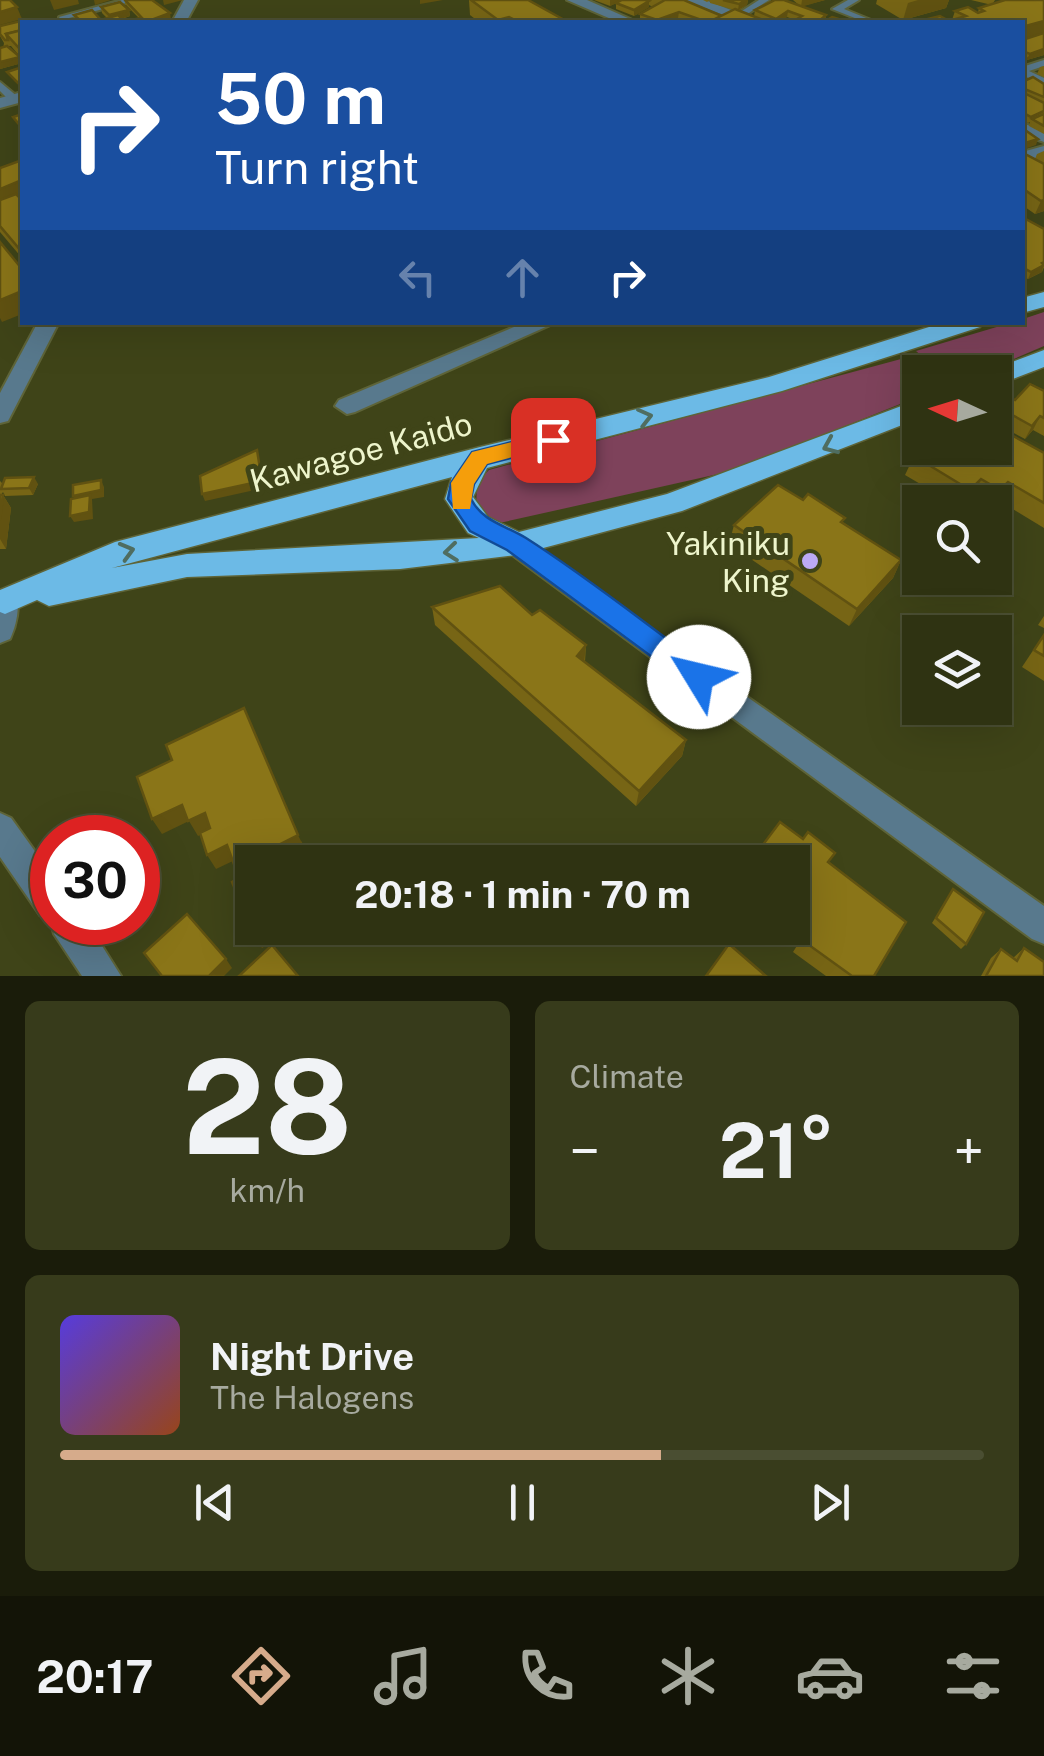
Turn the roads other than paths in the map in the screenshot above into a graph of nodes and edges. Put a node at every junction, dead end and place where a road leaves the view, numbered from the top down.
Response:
1 (133, 0) edge
2 (574, 0) edge
3 (692, 0) edge
4 (765, 0) edge
5 (855, 0) edge
6 (738, 16) junction
7 (65, 20) edge
8 (625, 20) edge
9 (750, 20) edge
10 (866, 20) edge
11 (0, 85) edge
12 (12, 100) edge
13 (46, 325) edge
14 (541, 325) edge
15 (962, 325) edge
16 (1044, 358) edge
17 (1012, 371) edge
18 (346, 406) dead end
19 (0, 415) edge
20 (902, 416) edge
21 (480, 458) junction
22 (516, 544) junction
23 (2, 611) edge
24 (0, 829) edge
25 (30, 872) edge
26 (1044, 927) edge
27 (82, 945) edge
28 (104, 976) edge

1 - 7 lane
2 - 8 street
3 - 6 street
4 - 6 lane
5 - 10 lane
6 - 9 street
11 - 12 lane
13 - 19 street
14 - 18 street
21 -> 15 highway, Kawagoe Kaido
16 - 17 highway
20 -> 22 highway, Kawagoe Kaido
21 - 22 highway
23 -> 21 highway, Kawagoe Kaido
22 -> 23 highway, Kawagoe Kaido
22 - 26 street
24 - 25 street
27 - 28 street

